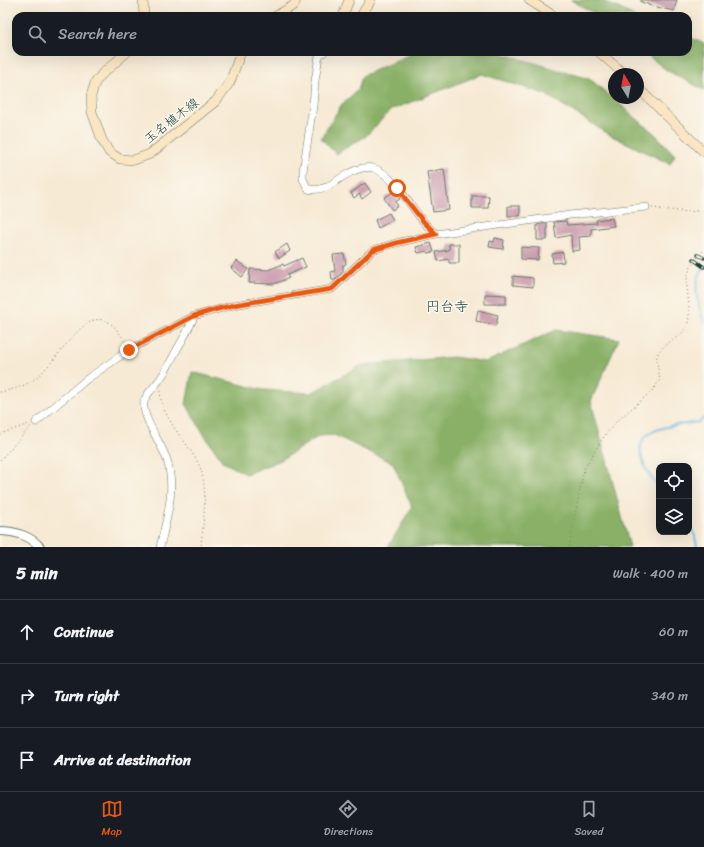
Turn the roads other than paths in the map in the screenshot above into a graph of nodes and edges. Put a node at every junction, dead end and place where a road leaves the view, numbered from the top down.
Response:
1 (143, 0) edge
2 (296, 0) edge
3 (349, 0) edge
4 (371, 0) edge
5 (528, 0) edge
6 (144, 12) edge
7 (283, 12) edge
8 (344, 12) edge
9 (364, 12) edge
10 (548, 12) edge
11 (122, 56) edge
12 (240, 56) edge
13 (319, 56) edge
14 (603, 56) edge
15 (617, 68) edge
16 (644, 94) edge
17 (704, 152) edge
18 (646, 207) road end
19 (436, 234) junction
20 (194, 316) junction
21 (36, 422) road end
22 (0, 531) edge
23 (40, 547) edge
24 (160, 547) edge

1 - 6 main road
2 - 7 main road
3 - 8 main road
4 - 9 main road
5 - 10 main road
11 - 12 main road, 玉名植木線
13 - 19 street
14 - 15 main road
16 - 17 main road
18 - 19 street
19 - 20 street
20 - 21 street
20 - 24 street
22 - 23 street

